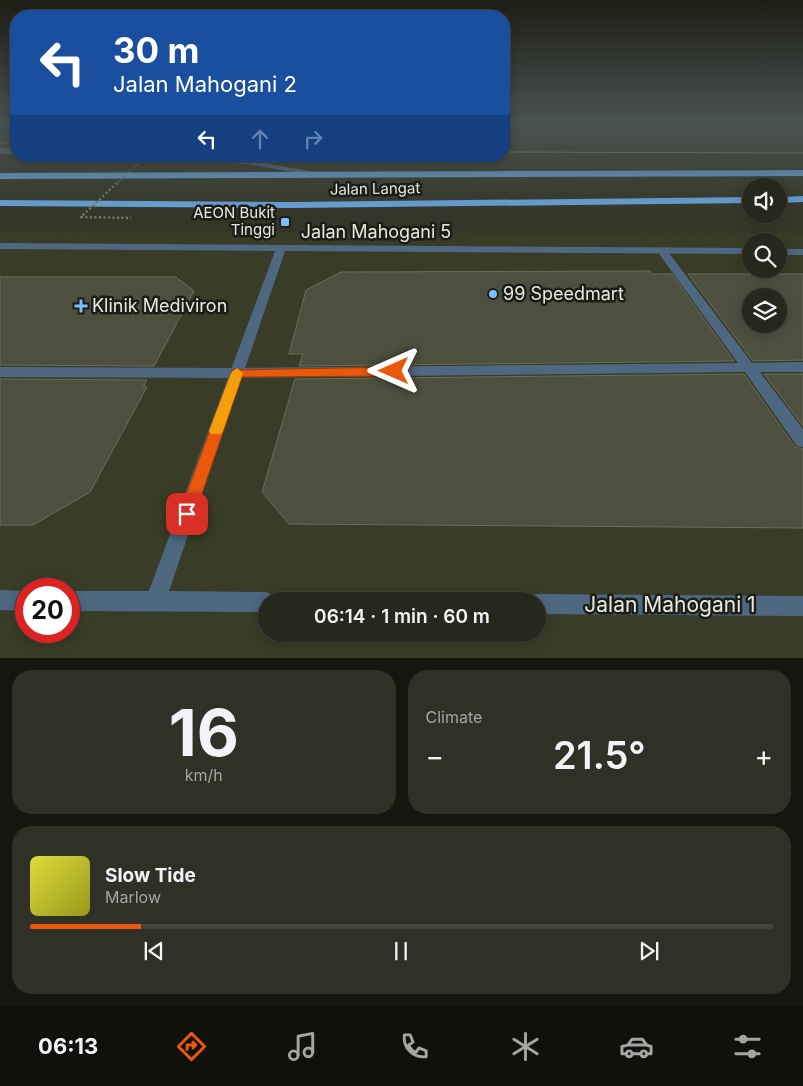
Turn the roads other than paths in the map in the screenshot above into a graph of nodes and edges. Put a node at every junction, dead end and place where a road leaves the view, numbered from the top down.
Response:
1 (247, 162) edge
2 (315, 174) junction
3 (803, 174) edge
4 (0, 176) edge
5 (803, 199) edge
6 (742, 200) edge
7 (787, 200) edge
8 (0, 203) edge
9 (0, 246) edge
10 (281, 248) junction
11 (662, 251) junction
12 (742, 251) edge
13 (787, 252) edge
14 (803, 252) edge
15 (803, 367) edge
16 (749, 368) junction
17 (0, 372) edge
18 (237, 373) junction
19 (803, 441) edge
20 (0, 600) edge
21 (15, 601) edge
22 (80, 601) edge
23 (156, 602) junction
24 (258, 602) edge
25 (546, 604) edge
26 (803, 606) edge

1 - 2 street
2 - 3 highway, Jalan Langat
2 - 4 highway, Jalan Langat
5 - 7 highway
6 - 8 highway, Jalan Langat
9 - 10 street, Jalan Mahogani 5
10 - 11 street, Jalan Mahogani 5
10 - 18 street
11 - 12 street, Jalan Mahogani 5
11 - 16 street
13 - 14 street
15 - 16 street
16 - 18 street
16 - 19 street
17 - 18 street
18 - 23 street
20 - 21 street
22 - 23 street
23 - 24 street
25 - 26 street, Jalan Mahogani 1

